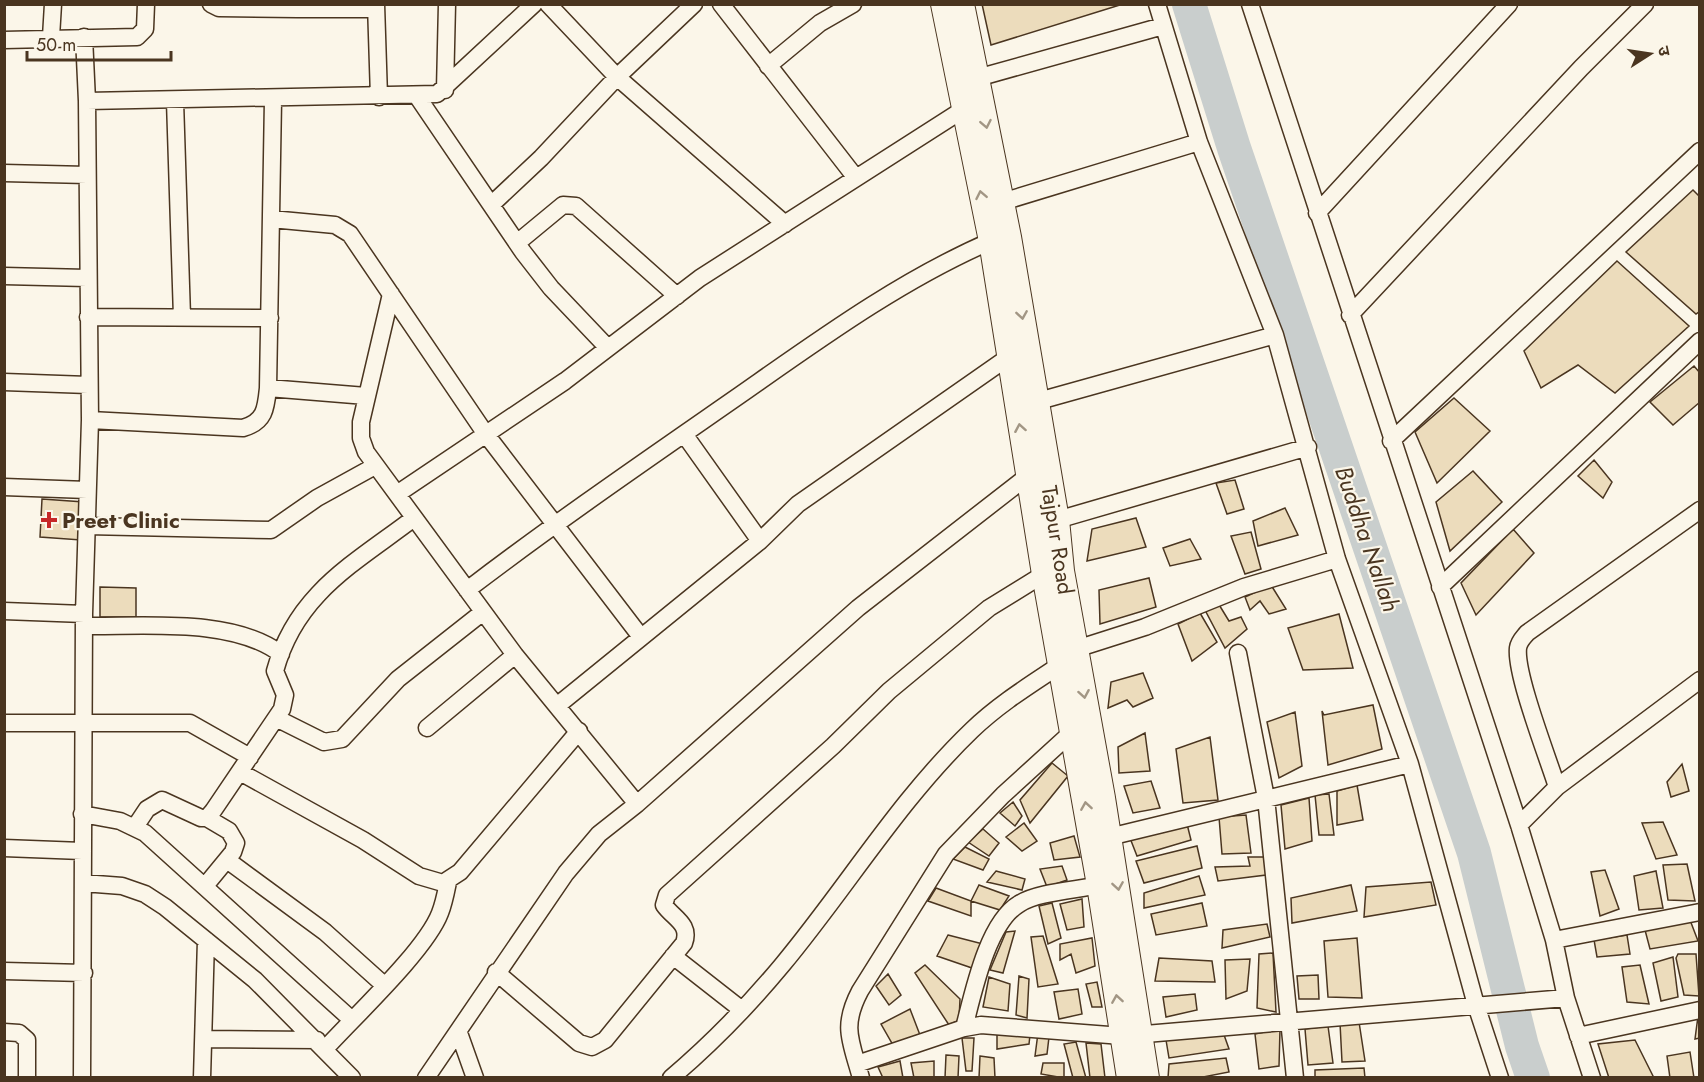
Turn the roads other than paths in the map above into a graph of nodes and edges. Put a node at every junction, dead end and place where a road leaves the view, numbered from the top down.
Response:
1 (53, 4) edge
2 (146, 4) edge
3 (211, 4) edge
4 (447, 4) edge
5 (534, 4) edge
6 (548, 4) edge
7 (694, 4) edge
8 (721, 4) edge
9 (853, 4) edge
10 (943, 4) edge
11 (962, 4) edge
12 (1157, 4) edge
13 (1250, 4) edge
14 (1509, 4) edge
15 (1645, 4) edge
16 (297, 7) edge
17 (376, 7) edge
18 (1163, 26) junction
19 (84, 37) junction
20 (51, 38) junction
21 (4, 40) edge
22 (768, 66) junction
23 (617, 77) junction
24 (977, 78) junction
25 (445, 90) junction
26 (417, 96) junction
27 (379, 97) junction
28 (273, 100) junction
29 (87, 101) junction
30 (175, 101) junction
31 (964, 109) junction
32 (1199, 142) junction
33 (1700, 151) edge
34 (4, 173) edge
35 (87, 175) junction
36 (856, 178) junction
37 (1002, 201) junction
38 (491, 205) junction
39 (1317, 213) junction
40 (271, 219) junction
41 (785, 224) junction
42 (991, 241) junction
43 (517, 243) junction
44 (4, 276) edge
45 (87, 278) junction
46 (391, 294) junction
47 (677, 296) junction
48 (1350, 315) junction
49 (88, 317) junction
50 (182, 317) junction
51 (270, 318) junction
52 (1275, 335) junction
53 (1700, 341) edge
54 (608, 348) junction
55 (1010, 356) junction
56 (4, 382) edge
57 (88, 385) junction
58 (268, 388) junction
59 (366, 396) junction
60 (1035, 402) junction
61 (90, 420) junction
62 (485, 433) junction
63 (684, 434) junction
64 (1391, 441) junction
65 (1308, 447) junction
66 (375, 466) junction
67 (1029, 475) junction
68 (4, 487) edge
69 (87, 490) junction
70 (397, 494) junction
71 (1700, 510) edge
72 (414, 518) junction
73 (1057, 520) junction
74 (555, 523) junction
75 (87, 526) junction
76 (760, 541) junction
77 (1337, 559) junction
78 (1044, 574) junction
79 (1440, 587) junction
80 (467, 590) junction
81 (4, 611) edge
82 (483, 612) junction
83 (84, 620) junction
84 (641, 637) junction
85 (1238, 653) dead end
86 (281, 654) junction
87 (515, 655) junction
88 (1068, 657) junction
89 (1700, 680) edge
90 (558, 705) junction
91 (276, 718) junction
92 (4, 723) edge
93 (83, 723) junction
94 (428, 728) dead end
95 (579, 731) junction
96 (1071, 733) junction
97 (250, 757) junction
98 (1410, 764) junction
99 (240, 772) junction
100 (1557, 787) junction
101 (1266, 798) junction
102 (636, 804) junction
103 (82, 814) junction
104 (207, 818) junction
105 (1519, 825) junction
106 (135, 827) junction
107 (1109, 837) junction
108 (4, 848) edge
109 (82, 851) junction
110 (227, 860) junction
111 (448, 882) junction
112 (83, 883) junction
113 (1099, 885) junction
114 (205, 886) junction
115 (1700, 912) edge
116 (206, 940) junction
117 (1554, 940) junction
118 (673, 956) junction
119 (4, 971) edge
120 (496, 972) junction
121 (84, 973) junction
122 (384, 985) junction
123 (1558, 998) junction
124 (1482, 1005) junction
125 (742, 1010) junction
126 (1700, 1010) edge
127 (352, 1020) junction
128 (1289, 1020) junction
129 (964, 1028) junction
130 (4, 1032) edge
131 (459, 1034) junction
132 (1132, 1035) junction
133 (1578, 1036) junction
134 (204, 1039) junction
135 (321, 1045) junction
136 (859, 1071) edge
137 (27, 1077) edge
138 (82, 1077) edge
139 (202, 1077) edge
140 (352, 1077) edge
141 (426, 1077) edge
142 (475, 1077) edge
143 (671, 1077) edge
144 (1129, 1077) edge
145 (1147, 1077) edge
146 (1295, 1077) edge
147 (1500, 1077) edge
148 (1592, 1077) edge

1 - 20 street
2 - 19 street
3 - 16 street
4 - 25 street
5 - 25 street
6 - 23 street
7 - 23 street
8 - 22 street
9 - 22 street
10 - 31 main road, Tajpur Road
11 - 24 main road, Tajpur Road
12 - 18 street
13 - 39 street
14 - 39 street
15 - 48 street
16 - 17 street
17 - 27 street
18 - 24 street
18 - 32 street
19 - 20 street
19 - 29 street
20 - 21 street
22 - 36 street
23 - 38 street
23 - 41 street
24 -> 37 main road, Tajpur Road
25 - 26 street
26 - 27 street
26 - 38 street
27 - 28 street
28 - 30 street
28 - 40 street
29 - 30 street
29 - 35 street
30 - 50 street
31 - 36 street
42 -> 31 main road, Tajpur Road
32 - 37 street
32 - 52 street
33 - 64 street
34 - 35 street
35 - 45 street
36 - 41 street
37 -> 60 main road, Tajpur Road
38 - 43 street
39 - 48 street
40 - 46 street
40 - 51 street
41 - 47 street
42 - 55 main road, Tajpur Road
42 - 63 street
43 - 47 street
43 - 54 street
44 - 45 street
45 - 49 street
46 - 59 street
46 - 62 street
47 - 54 street
48 - 64 street
49 - 50 street
49 - 57 street
50 - 51 street
51 - 58 street
52 - 60 street
52 - 65 street
53 - 79 street
54 - 62 street
67 -> 55 main road, Tajpur Road
55 - 76 street
56 - 57 street
57 - 61 street
58 - 59 street
58 - 61 street
59 - 66 street
60 - 73 main road, Tajpur Road
61 - 69 street
62 - 70 street
62 - 74 street
63 - 74 street
63 - 76 street
64 - 79 street
65 - 73 street
65 - 77 street
66 - 70 street
66 - 75 street
67 - 78 main road, Tajpur Road
67 - 102 street
68 - 69 street
69 - 75 street
70 - 72 street
71 - 100 street
72 - 80 street
72 - 86 street
73 - 88 main road, Tajpur Road
74 - 80 street
74 - 84 street
75 - 83 street
76 - 84 street
77 - 88 street
77 - 98 street
78 - 88 main road, Tajpur Road
78 - 118 street
79 - 105 street
80 - 82 street
81 - 83 street
82 - 87 street
82 - 91 street
83 - 86 street
83 - 93 street
84 - 90 street
85 - 101 street
86 - 91 street
87 - 90 street
87 - 94 street
88 - 96 main road, Tajpur Road
88 -> 107 main road, Tajpur Road
88 - 125 street
89 - 100 street
90 - 95 street
91 - 97 street
92 - 93 street
93 - 97 street
93 - 103 street
95 - 102 street
95 - 111 street
113 -> 96 main road, Tajpur Road
96 - 136 street
97 - 99 street
98 - 101 street
98 - 124 street
99 - 104 street
99 - 111 street
100 - 105 street
101 - 107 street
101 - 128 street
102 - 120 street
103 - 106 street
103 - 109 street
104 - 106 street
104 - 110 street
105 - 117 street
106 - 114 street
107 -> 132 main road, Tajpur Road
108 - 109 street
109 - 112 street
110 - 114 street
110 - 122 street
111 - 122 street
112 - 116 street
112 - 121 street
113 - 129 street
132 -> 113 main road, Tajpur Road
114 - 127 street
115 - 117 street
116 - 134 street
116 - 135 street
117 - 123 street
118 - 120 street
118 - 125 street
119 - 121 street
120 - 131 street
121 - 138 street
122 - 127 street
123 - 124 street
123 - 133 street
124 - 128 street
124 - 147 street
125 - 143 street
126 - 133 street
127 - 135 street
128 - 132 street
128 - 146 street
129 - 132 street
129 - 136 street
130 - 137 street
131 - 141 street
131 - 142 street
132 - 144 main road, Tajpur Road
132 - 145 main road, Tajpur Road
133 - 148 street
134 - 135 street
134 - 139 street
135 - 140 street

